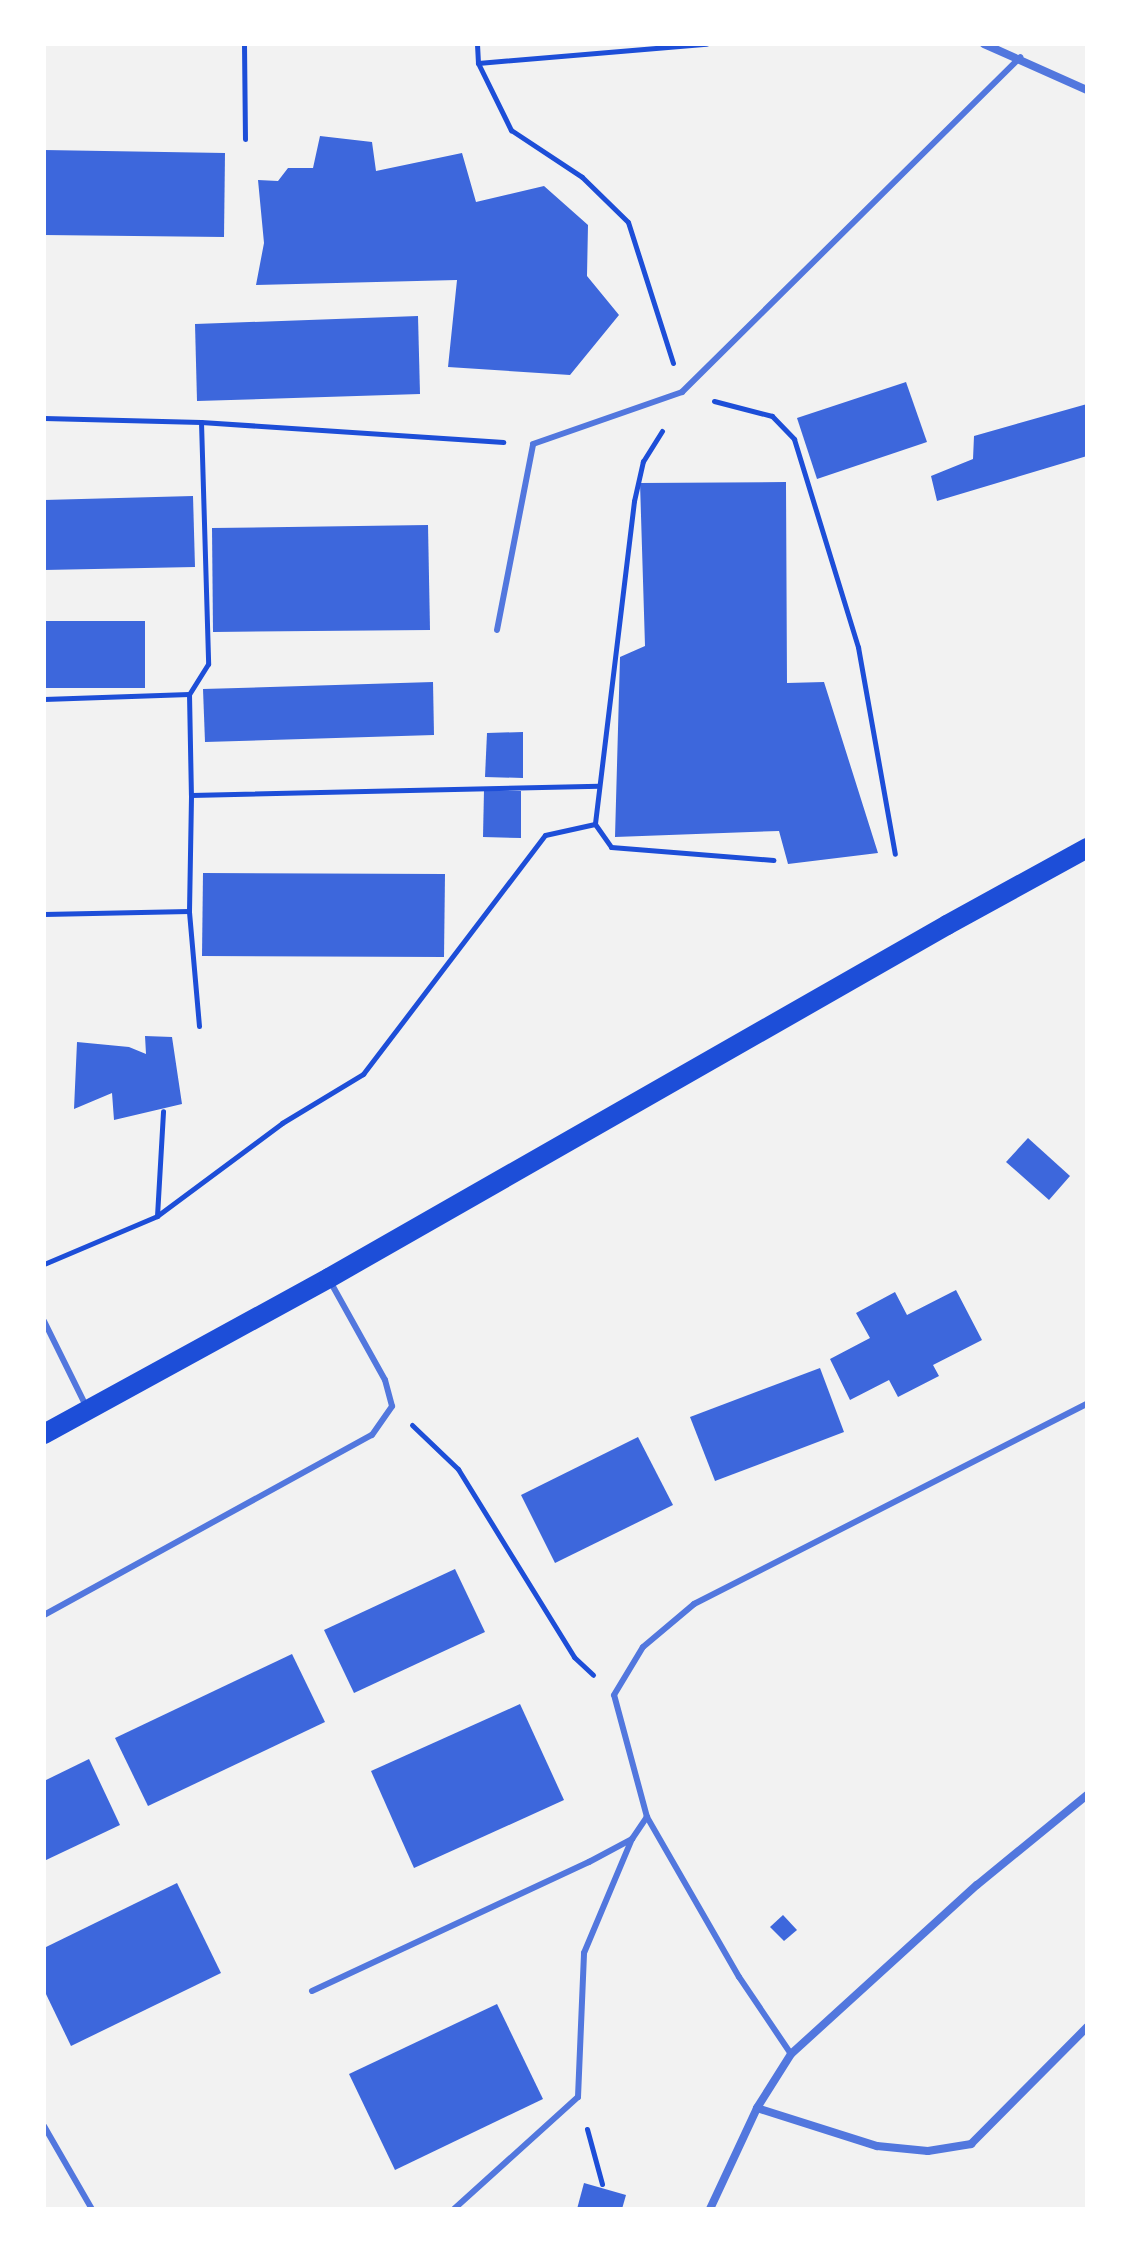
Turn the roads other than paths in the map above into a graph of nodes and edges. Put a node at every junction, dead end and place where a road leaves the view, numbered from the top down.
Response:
1 (984, 44) edge
2 (1020, 57) junction
3 (1087, 90) edge
4 (497, 630) dead end
5 (1087, 848) edge
6 (329, 1278) junction
7 (44, 1321) edge
8 (1087, 1404) edge
9 (87, 1410) junction
10 (44, 1434) edge
11 (44, 1615) edge
12 (1087, 1795) edge
13 (647, 1817) junction
14 (632, 1839) junction
15 (312, 1991) dead end
16 (1087, 2027) edge
17 (791, 2054) junction
18 (757, 2108) junction
19 (44, 2126) edge
20 (92, 2209) edge
21 (454, 2209) edge
22 (710, 2209) edge

1 - 2 street
2 - 3 street
2 - 4 lane
5 - 6 main road
6 - 9 main road
6 - 11 lane
7 - 9 lane
8 - 13 lane
9 - 10 main road
12 - 17 street
13 - 14 lane
13 - 17 lane
14 - 15 lane
14 - 21 lane
16 - 18 street
17 - 18 street
18 - 22 street
19 - 20 lane

